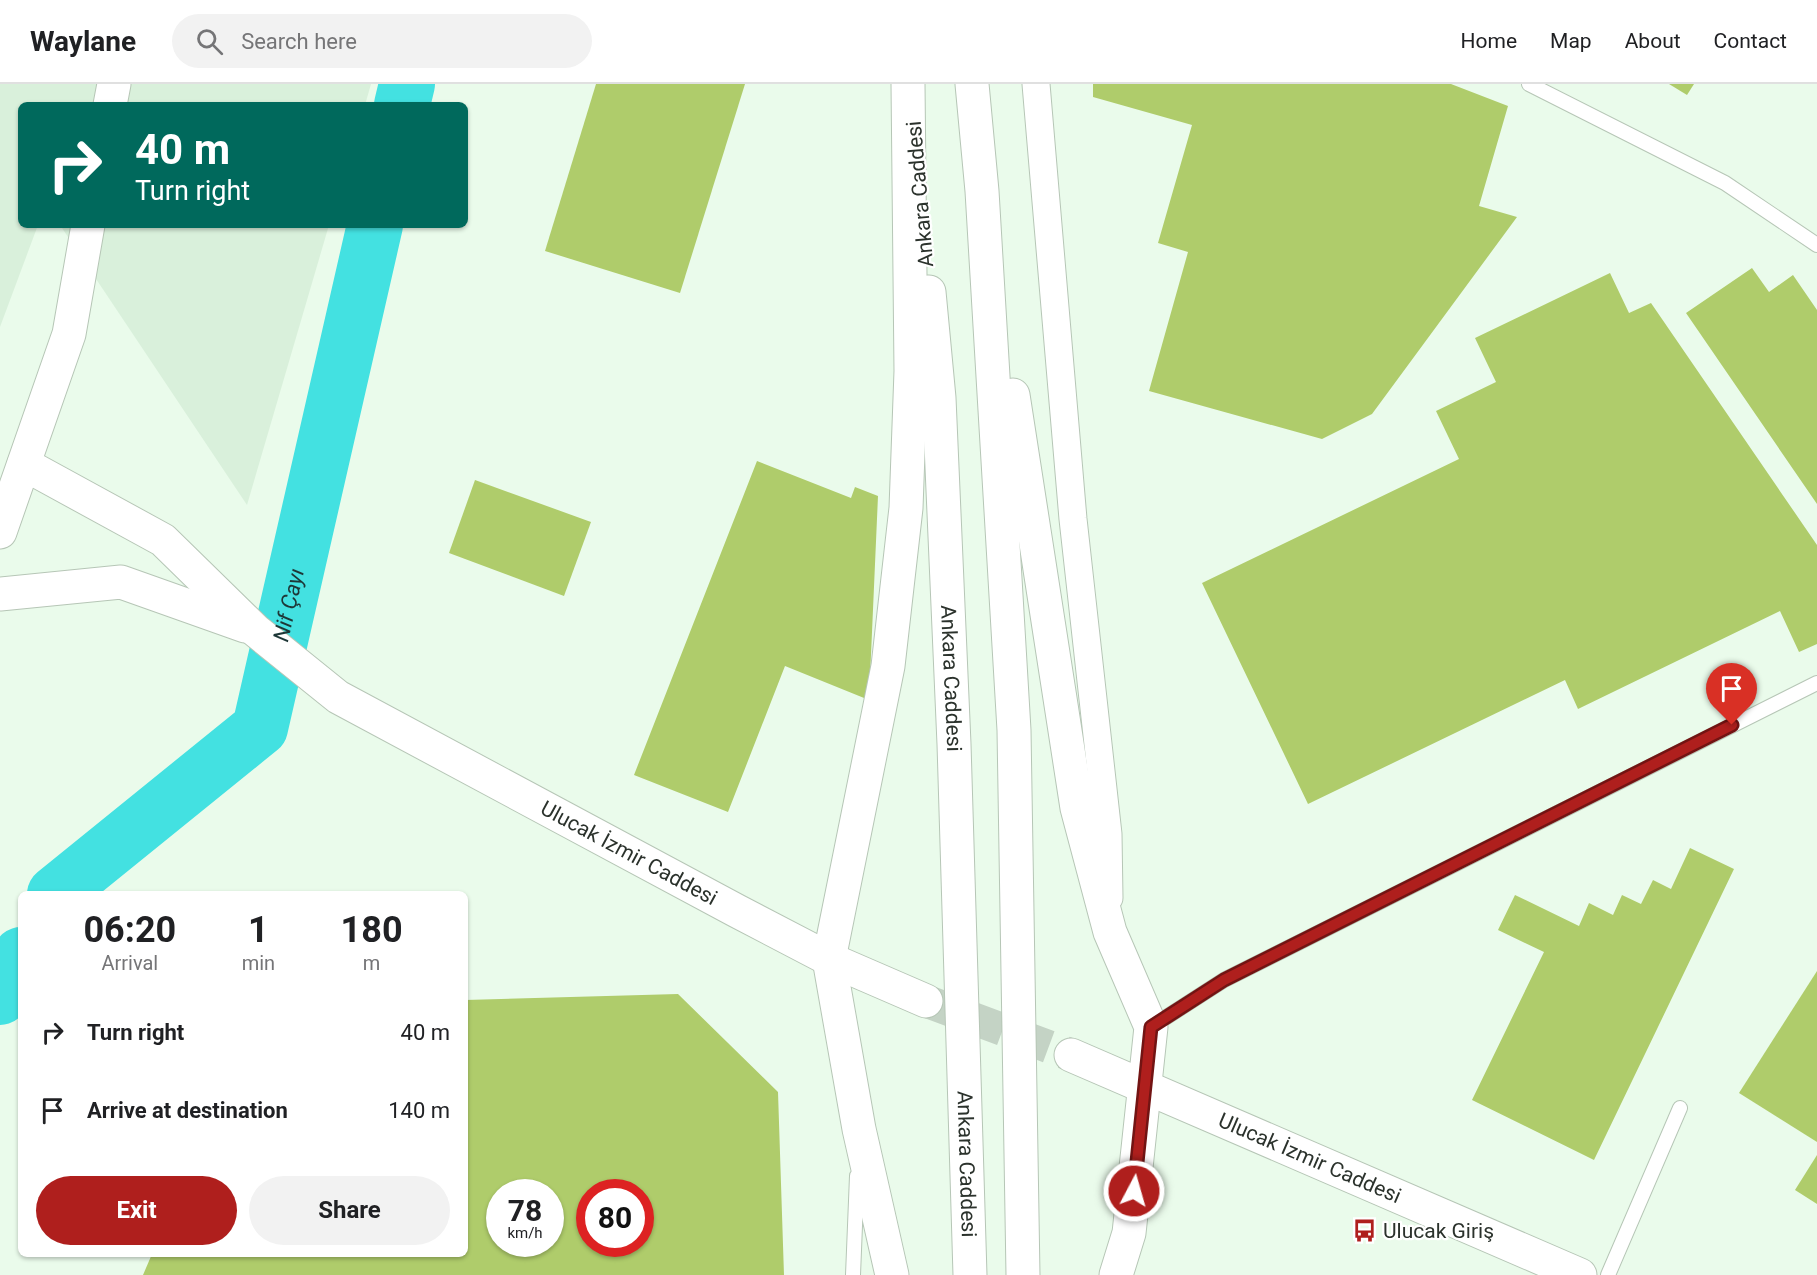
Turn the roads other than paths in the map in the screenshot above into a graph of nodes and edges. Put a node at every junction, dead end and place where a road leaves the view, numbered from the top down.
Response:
1 (114, 84) edge
2 (909, 84) edge
3 (972, 84) edge
4 (1036, 84) edge
5 (1529, 84) edge
6 (111, 102) edge
7 (982, 191) junction
8 (87, 228) edge
9 (1817, 245) edge
10 (24, 464) junction
11 (0, 532) edge
12 (0, 594) edge
13 (255, 630) junction
14 (1817, 683) edge
15 (1110, 932) junction
16 (829, 959) junction
17 (926, 1001) tunnel mouth
18 (1151, 1027) junction
19 (1071, 1055) tunnel mouth
20 (1144, 1085) junction
21 (1680, 1108) dead end
22 (859, 1129) junction
23 (1129, 1233) junction
24 (853, 1275) edge
25 (892, 1275) edge
26 (970, 1275) edge
27 (1023, 1275) edge
28 (1116, 1275) edge
29 (1130, 1275) edge
30 (1580, 1275) edge
31 (1608, 1275) edge

1 - 6 main road
2 - 16 main road
2 - 26 main road, Ankara Caddesi
3 - 7 main road
4 - 15 street
5 - 9 lane
7 - 15 main road
7 - 27 main road
8 - 10 main road
10 - 11 main road
10 - 13 main road
12 - 13 main road
13 - 16 main road, Ulucak İzmir Caddesi
14 - 18 lane
15 - 18 main road
16 - 17 main road, Ulucak İzmir Caddesi
16 - 22 main road
18 - 20 main road
19 - 20 main road, Ulucak İzmir Caddesi
20 - 23 main road
20 - 30 main road, Ulucak İzmir Caddesi
21 - 31 lane
22 - 24 lane
22 - 25 main road
23 - 28 main road
23 - 29 lane

